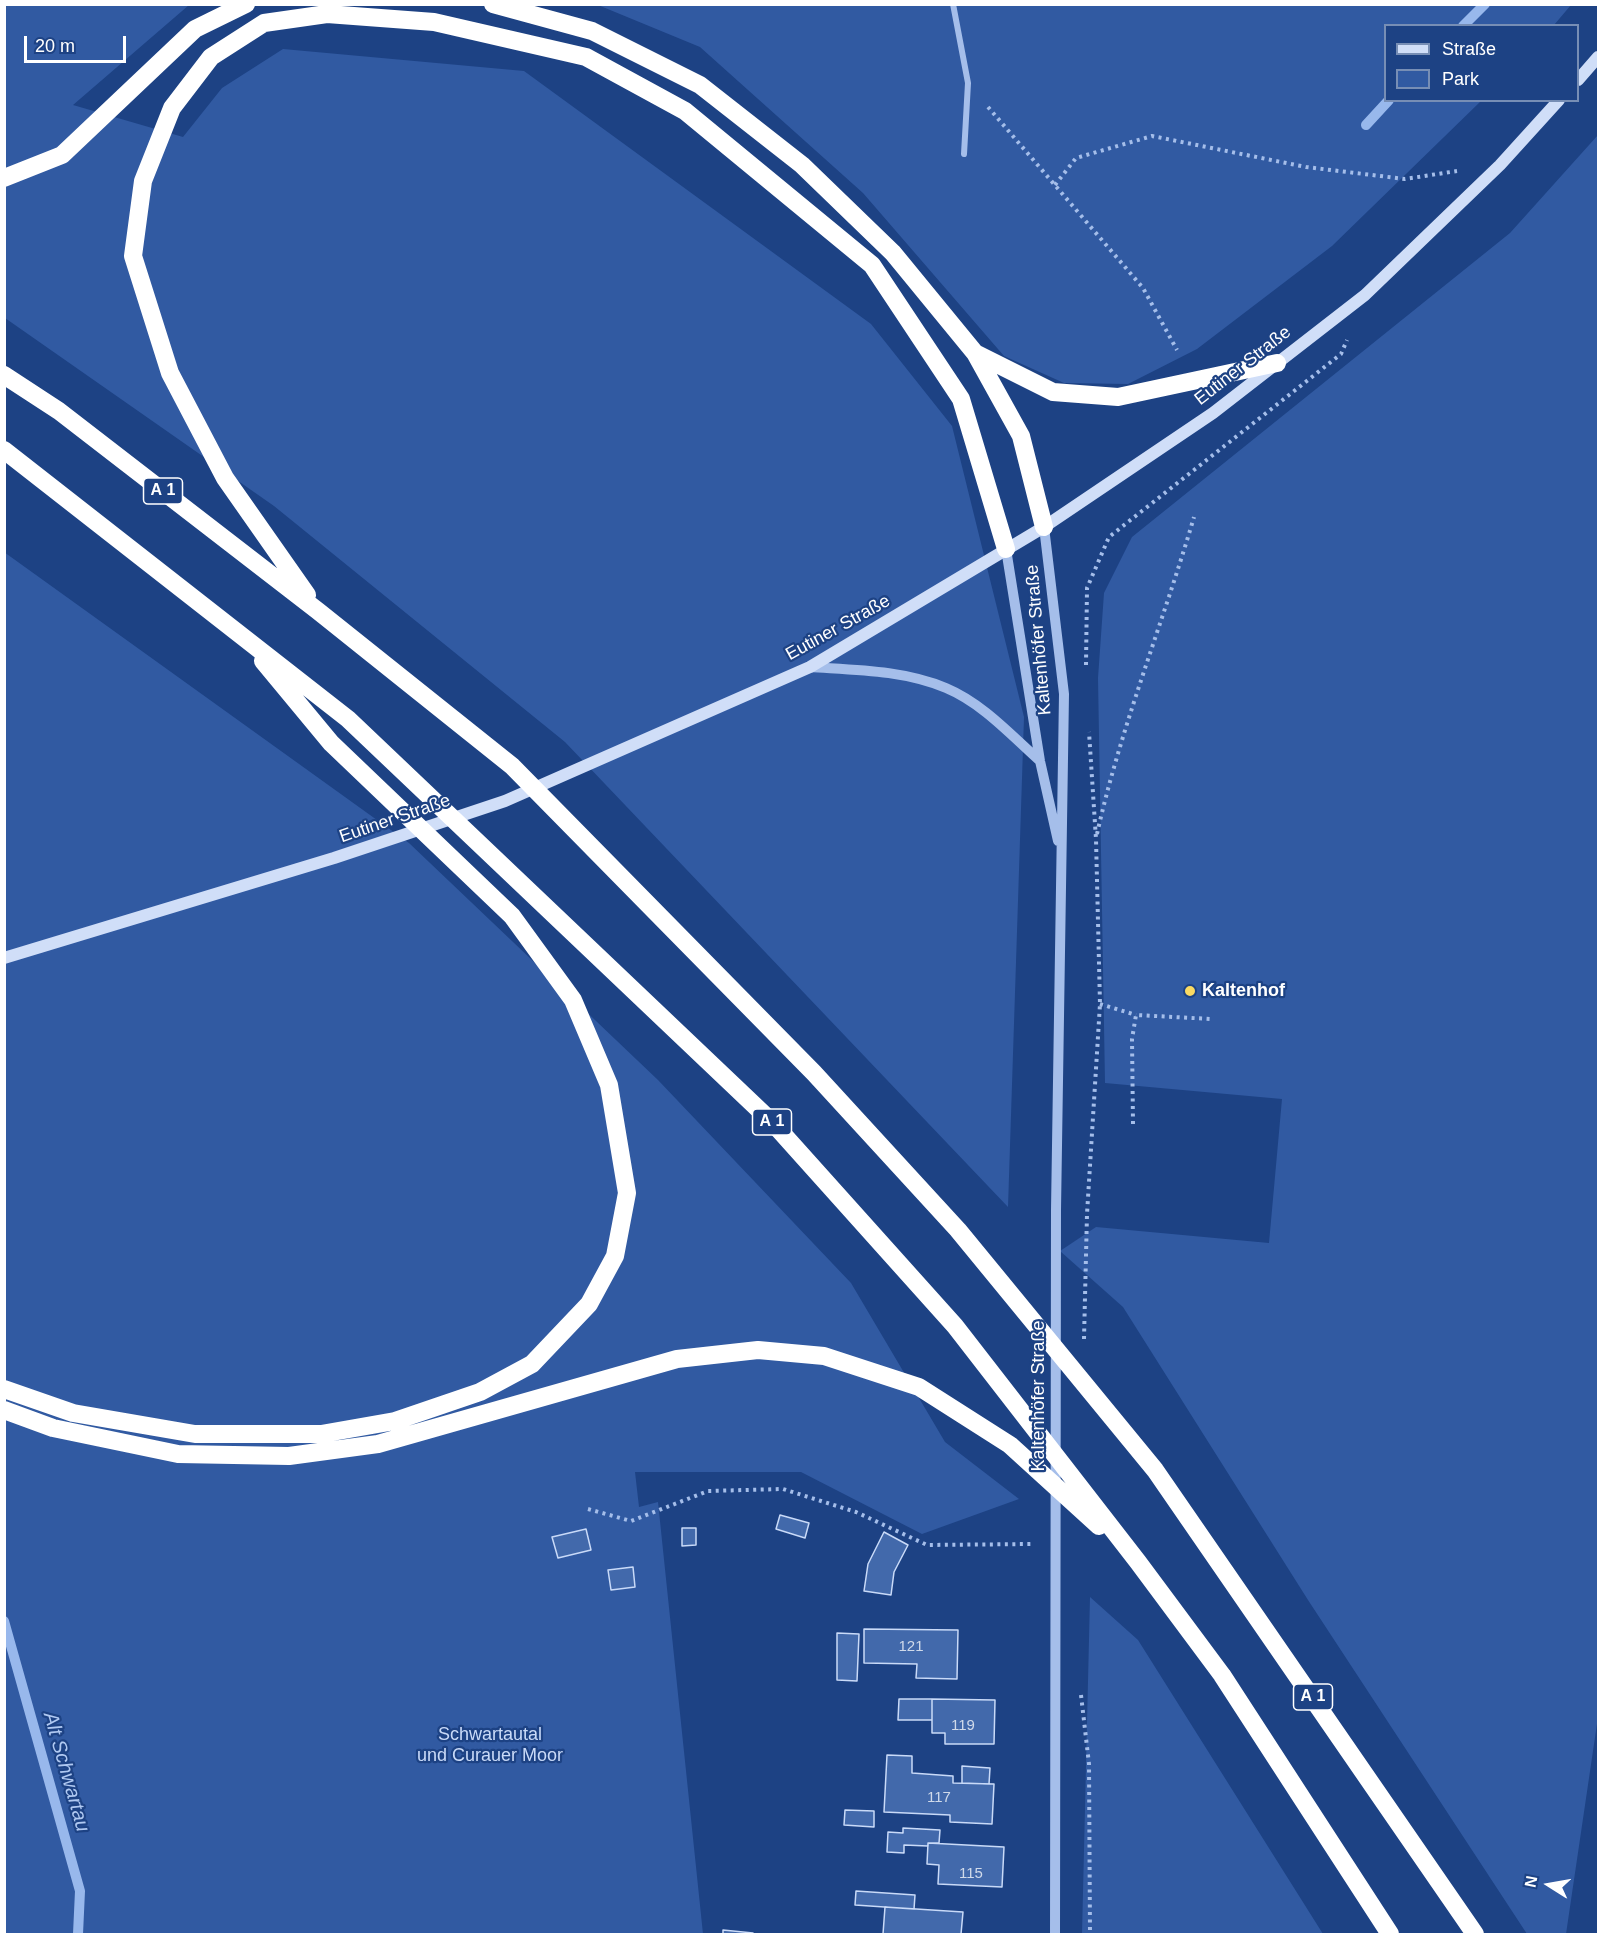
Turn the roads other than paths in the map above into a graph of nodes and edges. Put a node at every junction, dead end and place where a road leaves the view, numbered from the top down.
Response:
1 (246, 4) edge
2 (493, 4) edge
3 (952, 4) edge
4 (1599, 57) edge
5 (1579, 79) edge
6 (1557, 102) edge
7 (964, 154) dead end
8 (4, 178) edge
9 (975, 353) junction
10 (1277, 363) junction
11 (4, 375) edge
12 (4, 450) edge
13 (1044, 527) junction
14 (1006, 549) junction
15 (318, 611) junction
16 (241, 634) junction
17 (810, 667) junction
18 (1040, 761) junction
19 (1062, 859) junction
20 (4, 958) edge
21 (4, 1389) edge
22 (4, 1410) edge
23 (1138, 1562) junction
24 (1472, 1930) edge
25 (1055, 1935) edge
26 (1390, 1935) edge

1 - 8 highway
2 - 9 highway
3 - 7 street
4 - 5 main road
6 - 10 main road, Eutiner Straße
9 - 10 highway
9 - 13 highway
10 - 13 main road, Eutiner Straße
11 - 15 highway, A 1
12 - 16 highway, A 1
13 - 14 main road, Eutiner Straße
13 - 19 street, Kaltenhöfer Straße
14 - 15 highway
14 - 17 main road, Eutiner Straße
14 - 18 street, Kaltenhöfer Straße
15 - 24 highway, A 1
16 - 21 highway
16 - 23 highway, A 1
17 - 18 street
17 - 20 main road, Eutiner Straße
18 - 19 street, Kaltenhöfer Straße
19 - 25 street, Kaltenhöfer Straße
22 - 23 highway
23 - 26 highway, A 1

